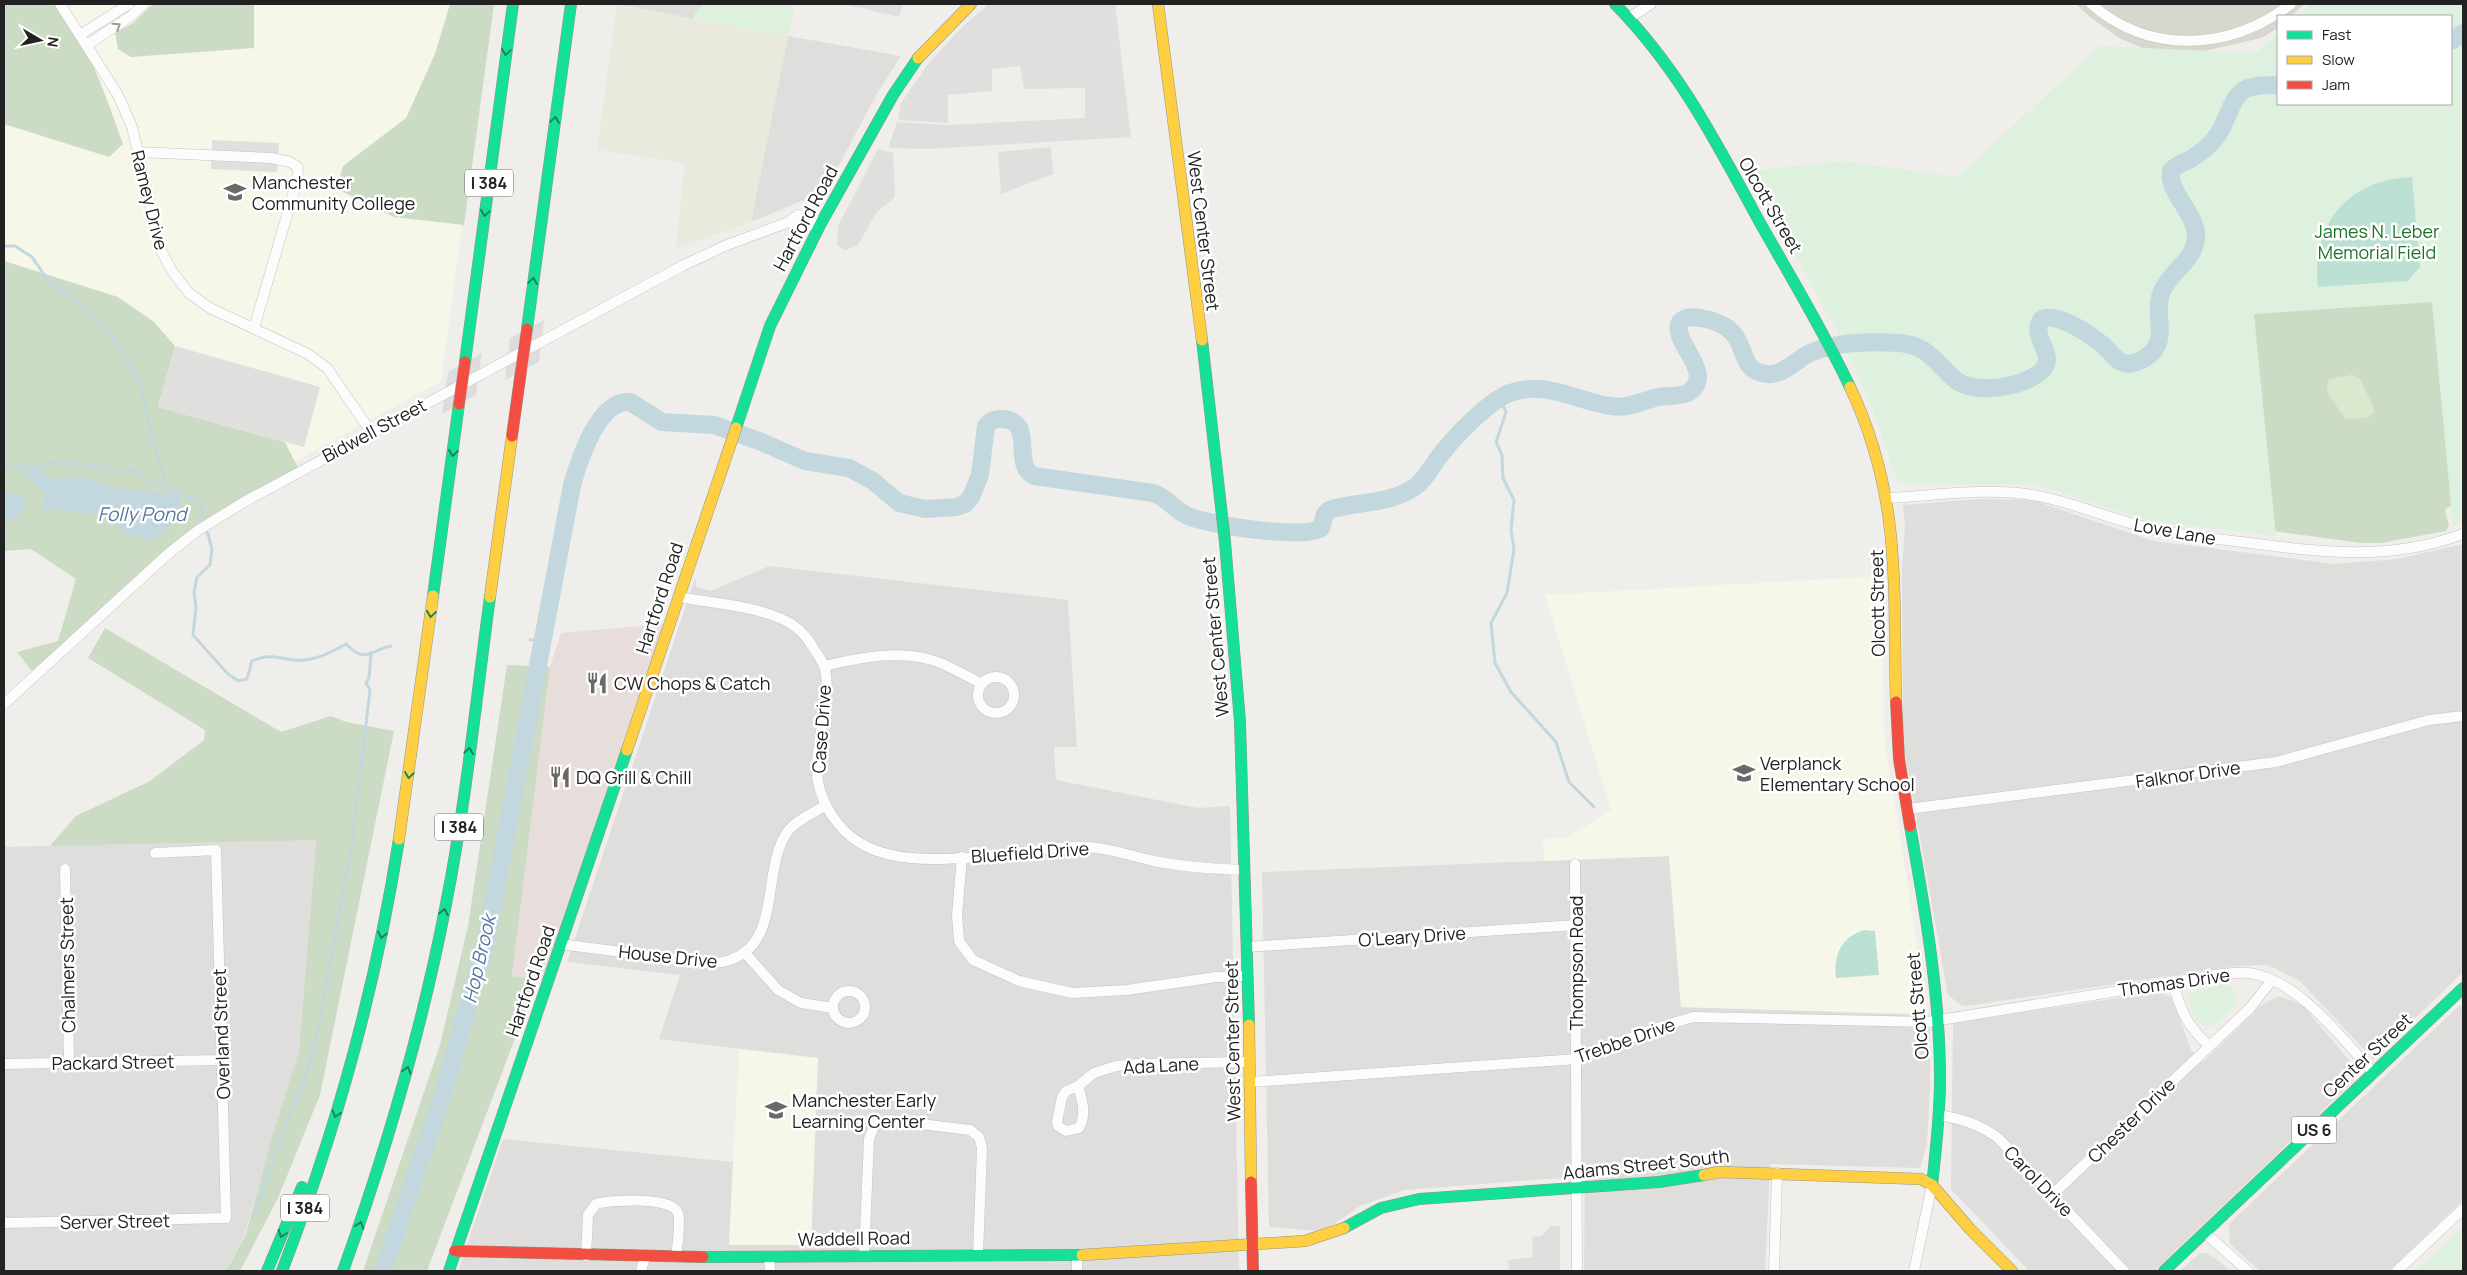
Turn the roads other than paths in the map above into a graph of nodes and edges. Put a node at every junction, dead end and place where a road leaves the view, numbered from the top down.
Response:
1 (60, 4) edge
2 (128, 4) edge
3 (144, 4) edge
4 (513, 4) edge
5 (570, 4) edge
6 (971, 4) edge
7 (1158, 4) edge
8 (1615, 4) edge
9 (1651, 4) edge
10 (2090, 4) edge
11 (2291, 4) edge
12 (1629, 18) junction
13 (80, 35) junction
14 (87, 45) junction
15 (138, 152) junction
16 (820, 225) junction
17 (254, 328) junction
18 (371, 432) junction
19 (1888, 498) junction
20 (2463, 534) edge
21 (678, 597) junction
22 (824, 666) junction
23 (982, 684) dead end
24 (4, 704) edge
25 (2463, 716) edge
26 (826, 805) junction
27 (1908, 809) junction
28 (155, 853) dead end
29 (962, 857) junction
30 (1575, 864) dead end
31 (66, 869) dead end
32 (1244, 870) junction
33 (1576, 925) junction
34 (561, 944) junction
35 (1247, 947) junction
36 (745, 954) junction
37 (1247, 976) junction
38 (2272, 980) junction
39 (2173, 981) junction
40 (2463, 988) edge
41 (833, 1008) dead end
42 (1939, 1020) junction
43 (2209, 1046) junction
44 (1577, 1059) junction
45 (222, 1060) junction
46 (69, 1062) junction
47 (1250, 1062) junction
48 (4, 1064) edge
49 (2374, 1073) junction
50 (1251, 1082) junction
51 (1078, 1086) dead end
52 (1939, 1115) junction
53 (327, 1143) junction
54 (1777, 1173) junction
55 (1932, 1186) junction
56 (1578, 1189) junction
57 (2053, 1194) junction
58 (2463, 1209) edge
59 (226, 1218) joint
60 (4, 1223) edge
61 (2205, 1233) junction
62 (1253, 1244) junction
63 (456, 1251) junction
64 (978, 1254) junction
65 (864, 1255) junction
66 (1077, 1255) junction
67 (586, 1256) junction
68 (645, 1257) junction
69 (676, 1257) junction
70 (769, 1257) junction
71 (267, 1271) edge
72 (282, 1271) edge
73 (343, 1271) edge
74 (449, 1271) edge
75 (641, 1271) edge
76 (770, 1271) edge
77 (1077, 1271) edge
78 (1253, 1271) edge
79 (1577, 1271) edge
80 (1774, 1271) edge
81 (1914, 1271) edge
82 (2012, 1271) edge
83 (2124, 1271) edge
84 (2164, 1271) edge
85 (2248, 1271) edge
86 (2397, 1271) edge

1 - 13 street, Ramey Drive
2 - 13 street
14 -> 3 street
4 -> 53 main road, I 384, bridge
73 -> 5 main road, I 384, bridge
6 - 16 main road, Hartford Road
7 - 32 main road, West Center Street
8 - 12 main road, Olcott Street
9 - 12 street
10 - 11 street
12 - 19 main road, Olcott Street
13 - 14 street, Ramey Drive
14 - 15 street, Ramey Drive
15 - 17 street, Ramey Drive
15 - 17 street
16 - 18 street, Bidwell Street
16 - 21 main road, Hartford Road
17 - 18 street, Ramey Drive
18 - 24 street, Bidwell Street
19 - 20 street, Love Lane
19 - 27 main road, Olcott Street
21 - 22 street, Case Drive
21 - 34 main road, Hartford Road
22 - 23 street
22 - 26 street, Case Drive
25 - 27 street, Falknor Drive
26 - 29 street, Case Drive
26 - 36 street
27 - 42 main road, Olcott Street
28 - 45 street, Overland Street
29 - 32 street, Bluefield Drive
29 - 37 street, Bluefield Drive
30 - 33 street, Thompson Road
31 - 46 street, Chalmers Street
32 - 35 main road, West Center Street
33 - 35 street, O'Leary Drive
33 - 44 street, Thompson Road
34 - 36 street, House Drive
34 - 63 main road, Hartford Road
35 - 37 main road, West Center Street
36 - 41 street
37 - 47 main road, West Center Street
38 - 39 street, Thomas Drive
38 - 43 street, Chester Drive
38 - 49 street, Thomas Drive
39 - 42 street, Thomas Drive
39 - 43 street
40 - 49 main road, Center Street / US 6
42 - 44 street, Trebbe Drive
42 - 52 main road, Olcott Street
43 - 57 street, Chester Drive
44 - 50 street, Trebbe Drive
44 - 56 street, Thompson Road
45 - 46 street, Packard Street
45 - 59 street, Overland Street
46 - 48 street, Packard Street
47 - 50 main road, West Center Street
47 - 51 street, Ada Lane
49 - 61 main road, Center Street / US 6
50 - 62 main road, West Center Street
52 - 55 main road, Olcott Street
52 - 57 street, Carol Drive
53 -> 71 main road
53 - 72 main road, I 384
54 - 55 main road, Adams Street South
54 - 56 main road, Adams Street South
54 - 80 street
55 - 81 street, Olcott Street
55 - 82 main road, Adams Street South
56 - 62 main road, Adams Street South
56 - 79 street, Thompson Road
57 - 83 street, Carol Drive
58 - 86 street
59 - 60 street, Server Street
61 - 84 main road, Center Street / US 6
61 - 85 street
62 - 66 main road, Waddell Road
62 - 78 main road, West Center Street
63 - 67 main road, Waddell Road
63 - 74 main road, Hartford Road
64 - 65 main road, Waddell Road
64 - 65 street
64 - 66 main road, Waddell Road
65 - 70 main road, Waddell Road
66 - 77 street
67 - 68 main road, Waddell Road
67 - 69 street
68 - 69 main road, Waddell Road
68 - 75 street
69 - 70 main road, Waddell Road
70 - 76 street

